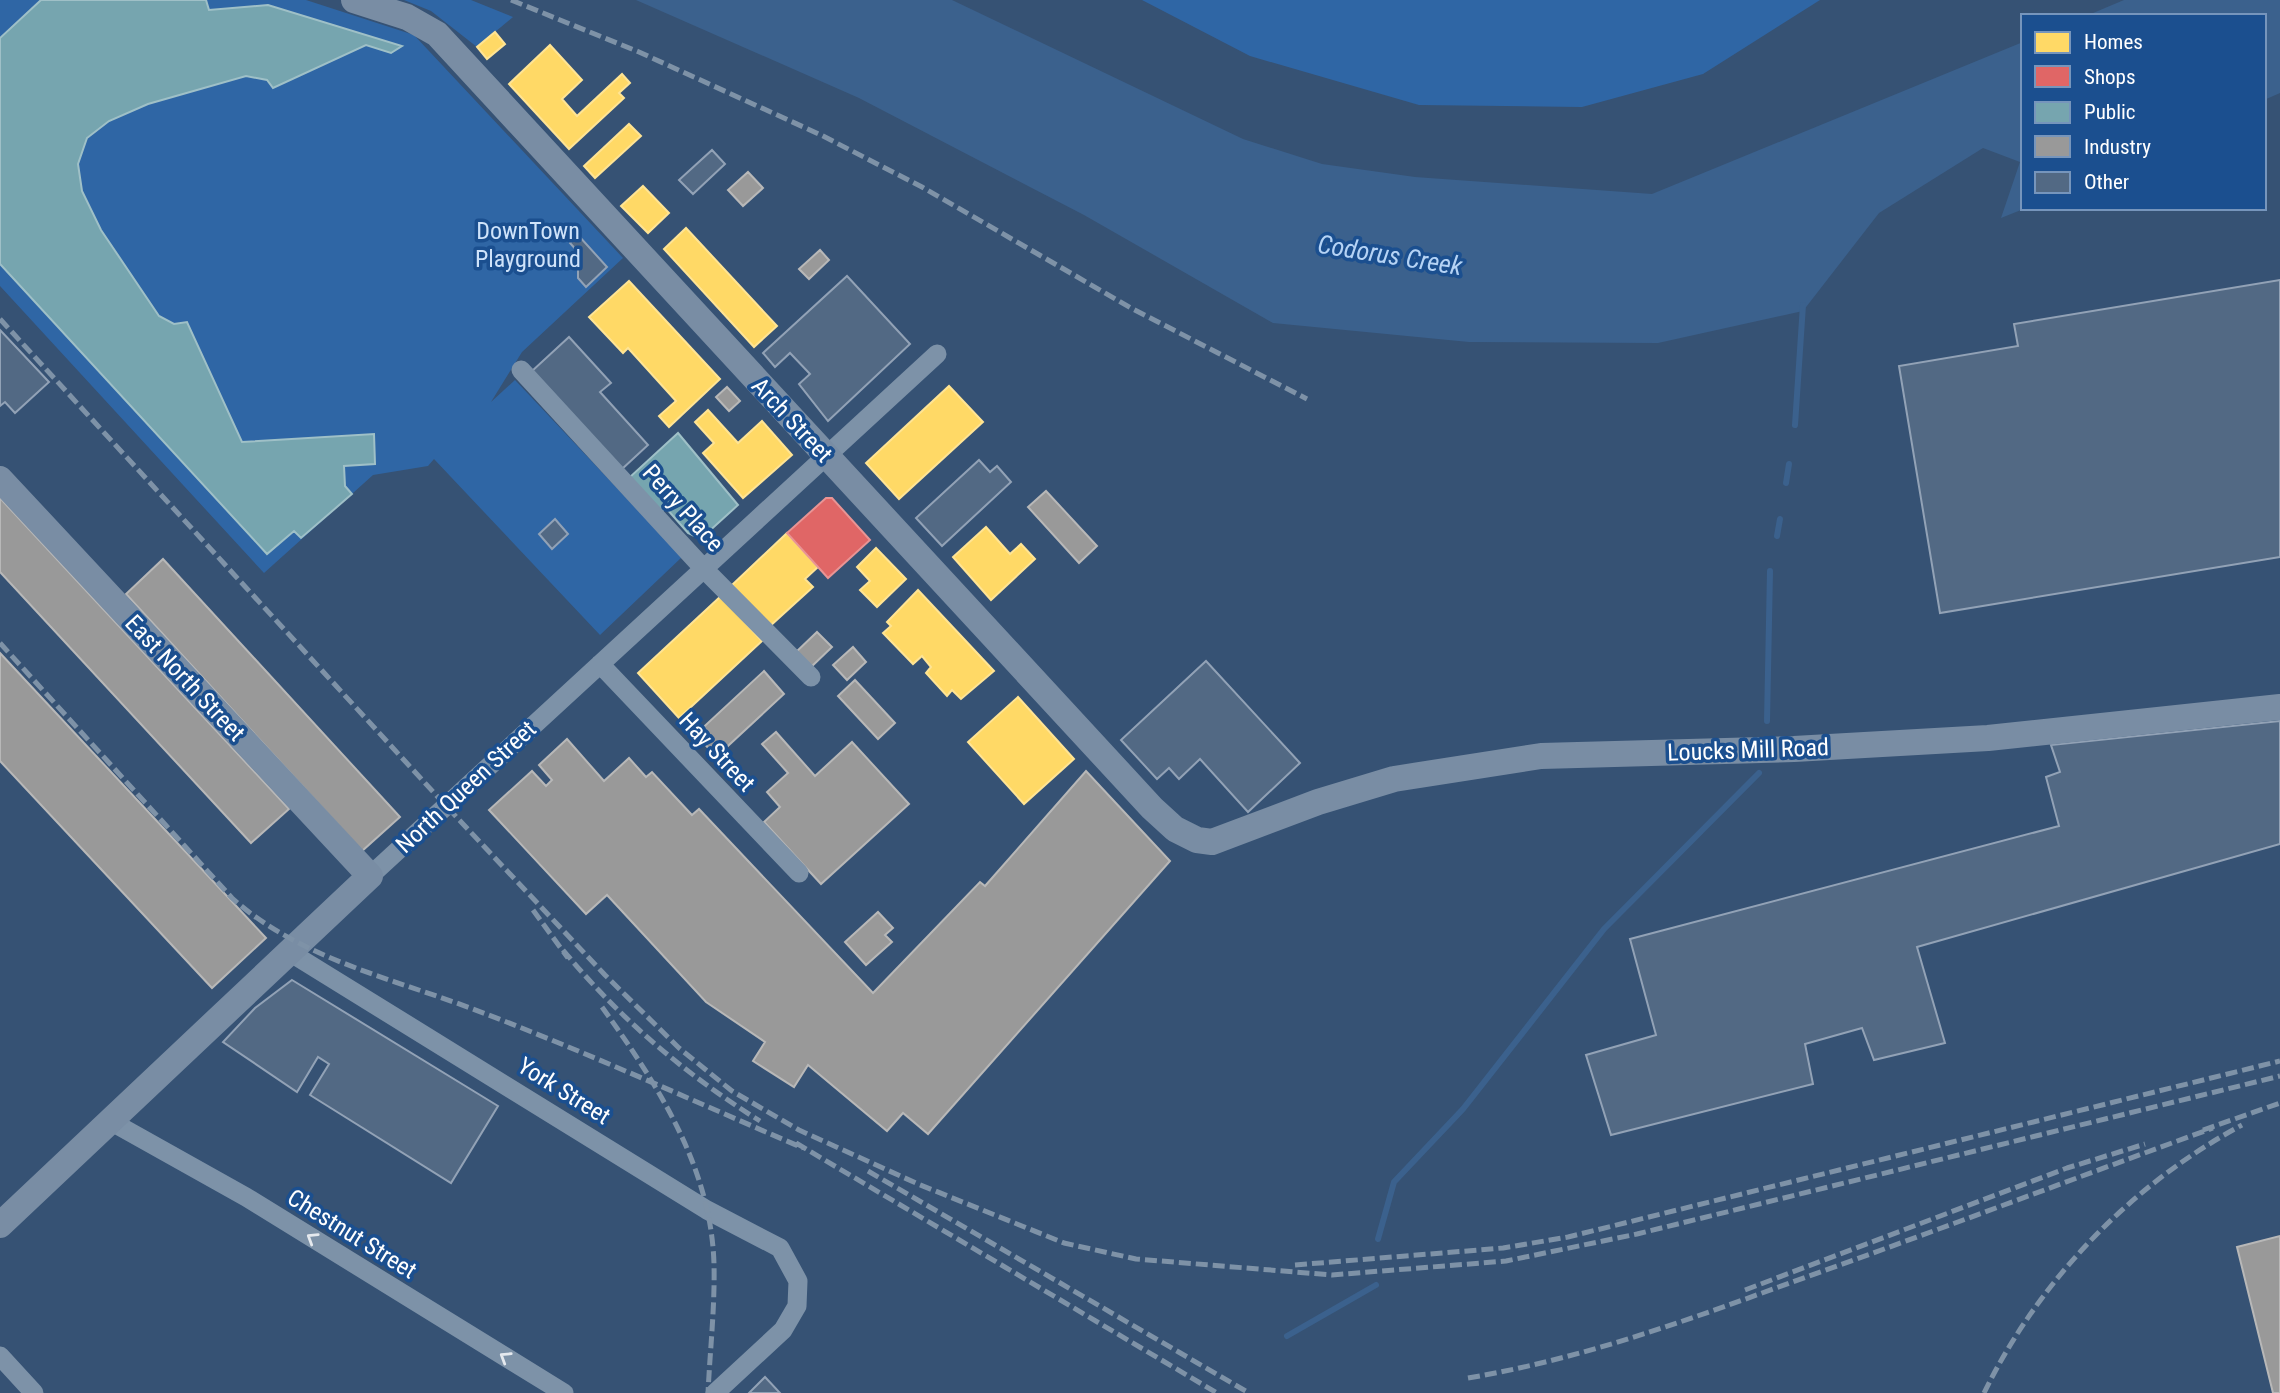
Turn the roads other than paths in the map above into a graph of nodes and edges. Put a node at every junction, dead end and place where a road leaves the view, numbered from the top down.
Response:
1 (354, 0) edge
2 (937, 355) dead end
3 (522, 370) dead end
4 (826, 457) junction
5 (0, 479) edge
6 (704, 569) junction
7 (600, 664) junction
8 (811, 677) dead end
9 (2280, 707) edge
10 (1226, 839) joint
11 (799, 873) dead end
12 (370, 876) junction
13 (291, 953) junction
14 (112, 1122) junction
15 (0, 1225) edge
16 (0, 1356) edge
17 (561, 1392) edge
18 (34, 1393) edge
19 (715, 1393) edge

1 - 4 street, Arch Street
2 - 4 street, North Queen Street
3 - 6 street, Perry Place
4 - 6 street, North Queen Street
4 - 10 street, Arch Street
5 - 12 street, East North Street
6 - 7 street, North Queen Street
6 - 8 street, Perry Place
7 - 11 street, Hay Street
7 - 12 street, North Queen Street
9 - 10 street, Loucks Mill Road
12 - 13 street, North Queen Street
13 - 14 street, North Queen Street
13 - 19 street, York Street
14 - 15 street, North Queen Street
17 -> 14 street, Chestnut Street
16 - 18 street

